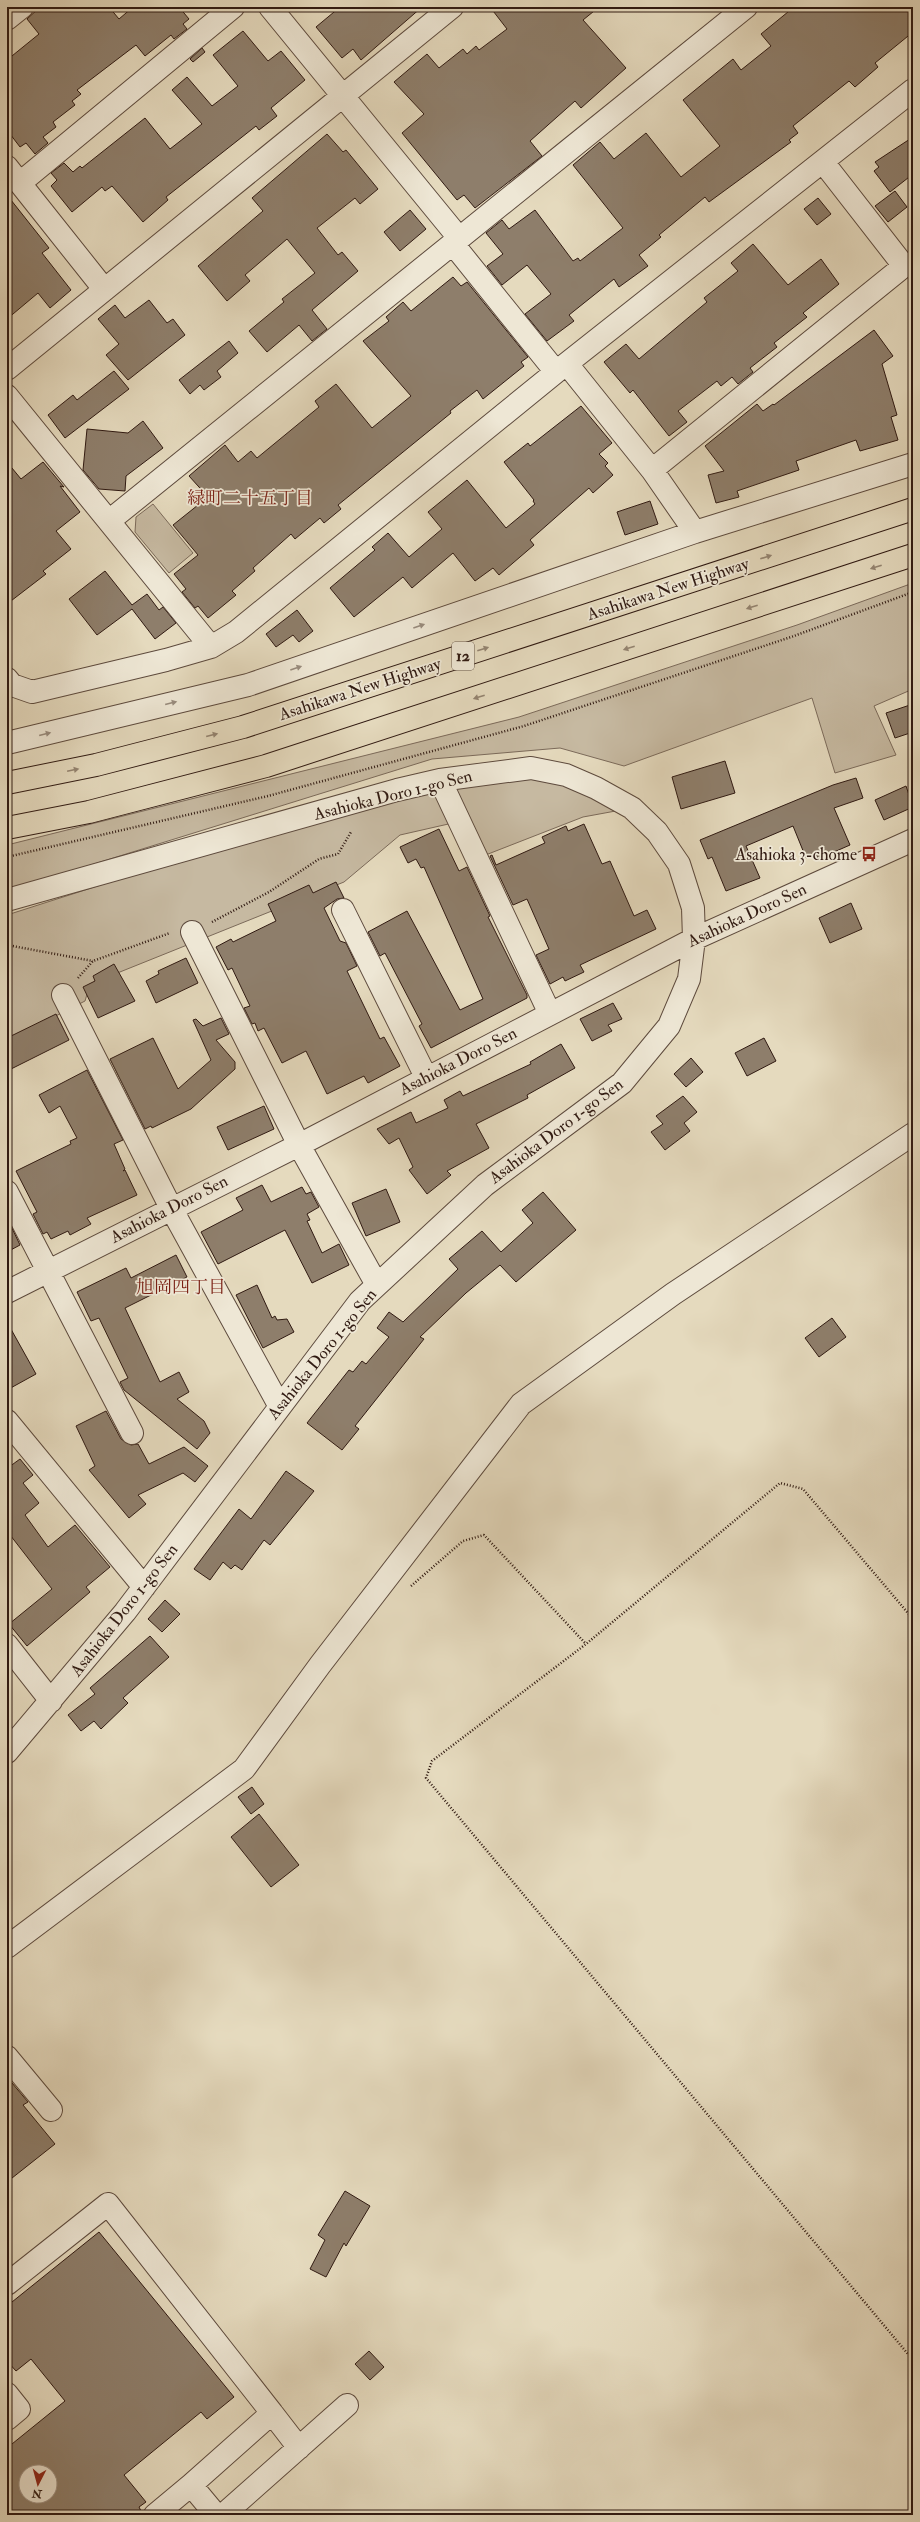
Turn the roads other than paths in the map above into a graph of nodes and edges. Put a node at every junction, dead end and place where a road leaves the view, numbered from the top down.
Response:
1 (22, 7) edge
2 (233, 7) edge
3 (270, 7) edge
4 (452, 7) edge
5 (746, 7) edge
6 (7, 20) edge
7 (913, 90) edge
8 (341, 96) junction
9 (823, 162) junction
10 (13, 175) edge
11 (456, 241) junction
12 (104, 289) junction
13 (562, 368) junction
14 (7, 369) edge
15 (7, 396) edge
16 (913, 464) edge
17 (652, 470) junction
18 (913, 509) edge
19 (109, 521) junction
20 (695, 532) junction
21 (913, 555) edge
22 (211, 647) junction
23 (7, 679) edge
24 (7, 743) edge
25 (440, 780) junction
26 (7, 783) edge
27 (7, 828) edge
28 (913, 840) edge
29 (7, 900) edge
30 (344, 910) dead end
31 (192, 932) dead end
32 (694, 939) junction
33 (63, 995) dead end
34 (550, 1014) junction
35 (426, 1077) junction
36 (913, 1134) edge
37 (299, 1145) junction
38 (7, 1192) edge
39 (171, 1208) junction
40 (48, 1270) junction
41 (377, 1285) junction
42 (7, 1292) edge
43 (279, 1405) junction
44 (7, 1421) edge
45 (132, 1433) dead end
46 (144, 1587) junction
47 (7, 1645) edge
48 (51, 1700) junction
49 (7, 1752) edge
50 (7, 1947) edge
51 (7, 2057) edge
52 (51, 2110) dead end
53 (7, 2284) edge
54 (7, 2394) edge
55 (347, 2405) dead end
56 (272, 2413) junction
57 (7, 2419) edge
58 (299, 2448) junction
59 (192, 2485) junction
60 (156, 2515) edge
61 (216, 2515) edge
62 (224, 2515) edge

1 - 6 street
2 - 10 street
3 - 8 street
4 - 8 street
5 - 11 street
7 - 9 street
8 - 11 street
8 - 12 street
9 - 13 street
9 - 17 street
10 - 12 street
11 - 13 street
11 - 19 street
12 - 14 street
13 - 17 street
13 - 22 street
15 - 19 street
16 - 20 street
17 - 20 street
26 -> 18 highway, Asahikawa New Highway / 12
19 - 22 street
24 -> 20 street
21 -> 27 highway
22 - 23 street
25 - 29 street, Asahioka Doro 1-go Sen
25 - 32 street, Asahioka Doro 1-go Sen
25 - 34 street
28 - 32 street, Asahioka Doro Sen
30 - 35 street
31 - 37 street
32 - 34 street, Asahioka Doro Sen
32 - 41 street, Asahioka Doro 1-go Sen
33 - 39 street
34 - 35 street, Asahioka Doro Sen
35 - 37 street, Asahioka Doro Sen
36 - 50 street
37 - 39 street, Asahioka Doro Sen
37 - 41 street
38 - 40 street
39 - 40 street, Asahioka Doro Sen
39 - 43 street
40 - 42 street, Asahioka Doro Sen
40 - 45 street
41 - 43 street, Asahioka Doro 1-go Sen
43 - 46 street, Asahioka Doro 1-go Sen
44 - 46 street
46 - 48 street, Asahioka Doro 1-go Sen
47 - 48 street
48 - 49 street, Asahioka Doro 1-go Sen
51 - 52 street
53 - 56 street
54 - 57 street
55 - 58 street
56 - 58 street
56 - 59 street
58 - 62 street
59 - 60 street
59 - 61 street

